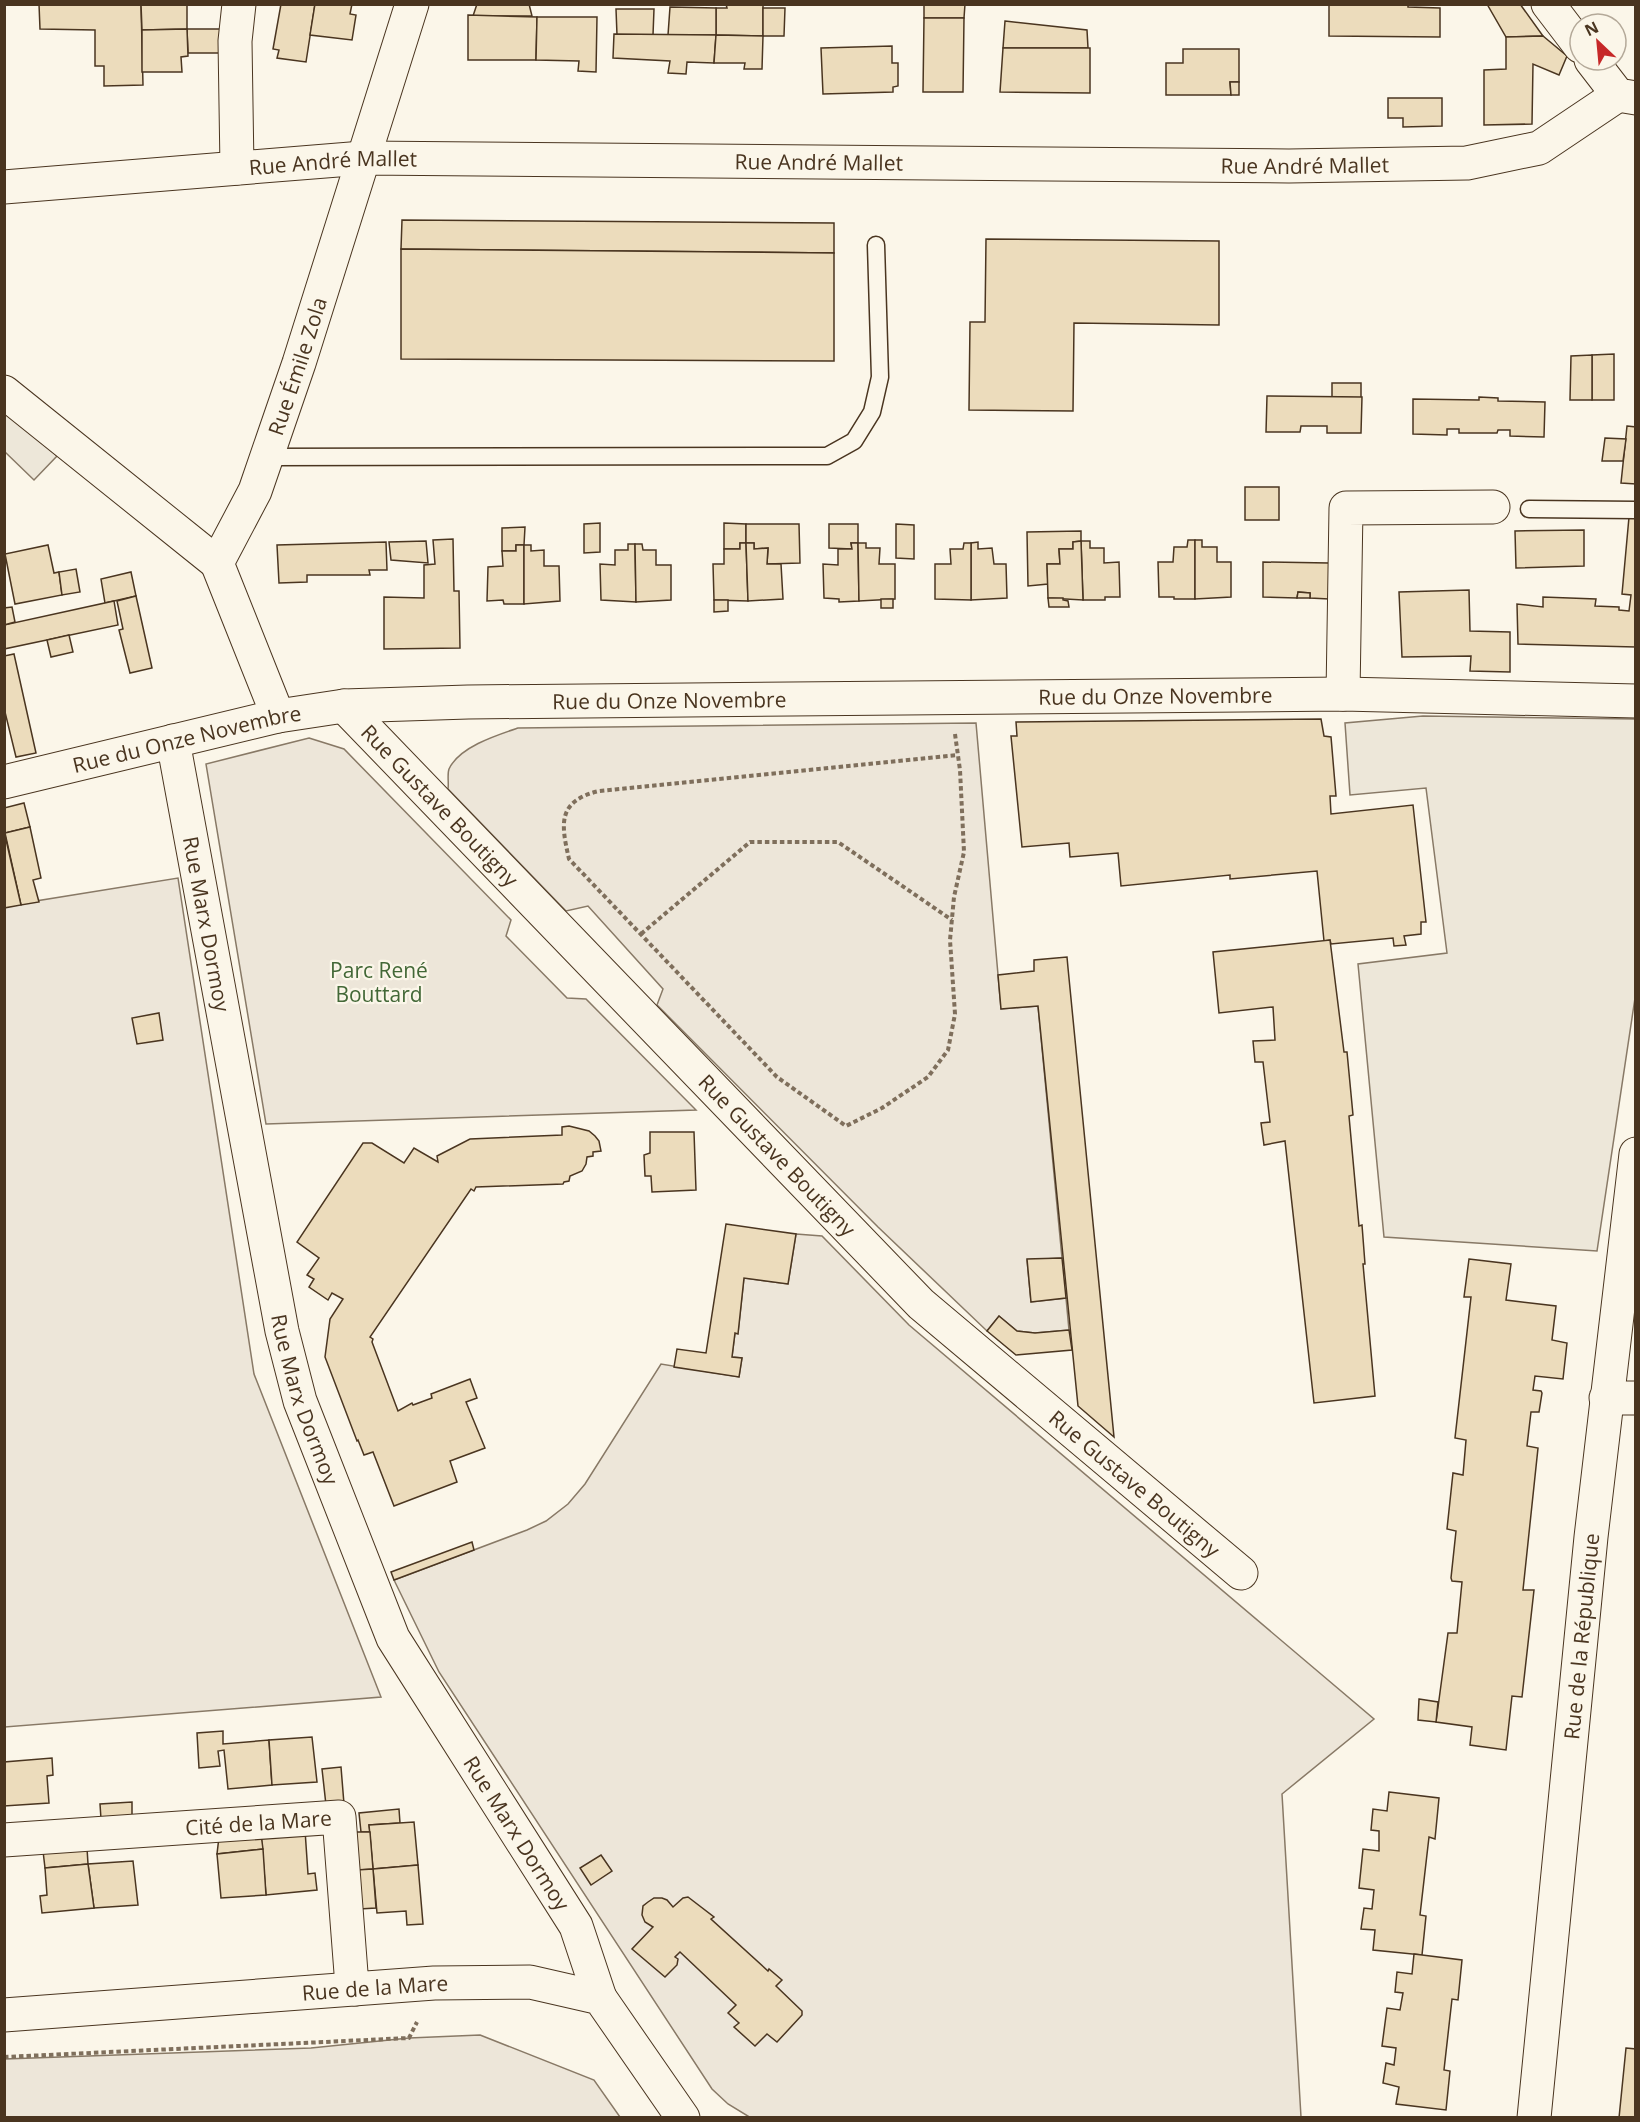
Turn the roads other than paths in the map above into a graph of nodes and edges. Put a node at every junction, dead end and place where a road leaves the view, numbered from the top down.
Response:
1 (239, 4) edge
2 (412, 4) edge
3 (1548, 4) edge
4 (1568, 30) edge
5 (1603, 72) edge
6 (1627, 96) edge
7 (363, 158) junction
8 (237, 168) junction
9 (4, 188) edge
10 (876, 245) dead end
11 (4, 392) edge
12 (267, 457) junction
13 (1493, 507) dead end
14 (1529, 508) dead end
15 (1635, 510) edge
16 (217, 563) junction
17 (1342, 694) junction
18 (1635, 701) edge
19 (344, 706) junction
20 (278, 716) junction
21 (173, 741) junction
22 (4, 782) edge
23 (1635, 1154) edge
24 (1621, 1398) edge
25 (1241, 1573) dead end
26 (4, 1840) edge
27 (355, 1989) junction
28 (600, 1998) junction
29 (4, 2014) edge
30 (683, 2118) edge
31 (1534, 2118) edge

1 - 8 street
2 - 7 street, Rue Émile Zola
3 - 4 street
5 - 6 street
6 - 7 street, Rue André Mallet
7 - 8 street, Rue André Mallet
7 - 12 street, Rue Émile Zola
8 - 9 street, Rue André Mallet
10 - 12 lane
11 - 16 street
12 - 16 street, Rue Émile Zola
13 - 17 street
14 - 15 lane
16 - 20 street
17 - 18 street, Rue du Onze Novembre
17 - 19 street, Rue du Onze Novembre
19 - 20 street, Rue du Onze Novembre
19 - 25 street, Rue Gustave Boutigny
20 - 21 street, Rue du Onze Novembre
21 - 22 street, Rue du Onze Novembre
21 - 28 street, Rue Marx Dormoy
23 - 24 street, Rue de la République
24 - 31 street, Rue de la République
26 - 27 street, Cité de la Mare
27 - 28 street, Rue de la Mare
27 - 29 street, Rue de la Mare
28 - 30 street

